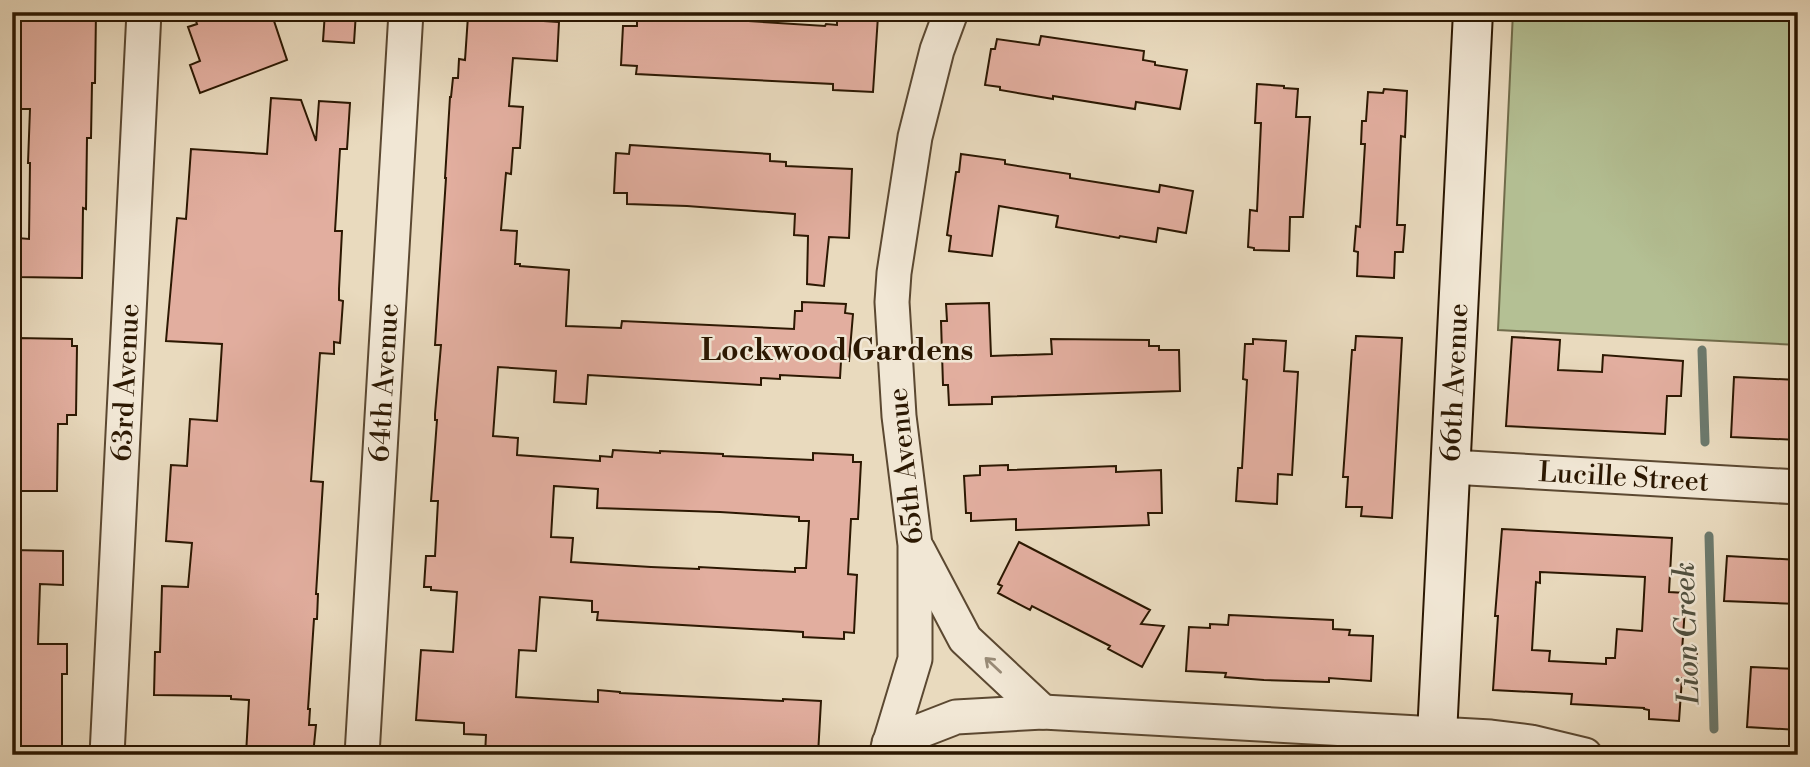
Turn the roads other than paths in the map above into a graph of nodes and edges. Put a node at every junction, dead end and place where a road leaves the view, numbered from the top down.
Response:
1 (144, 12) edge
2 (406, 12) edge
3 (951, 12) edge
4 (1473, 12) edge
5 (1451, 467) junction
6 (1798, 487) edge
7 (915, 545) junction
8 (1043, 712) junction
9 (1437, 745) edge
10 (887, 749) edge
11 (107, 755) edge
12 (362, 755) edge
13 (1585, 755) edge

1 - 11 street, 63rd Avenue
2 - 12 street, 64th Avenue
3 - 7 street, 65th Avenue
4 - 5 street, 66th Avenue
5 - 6 street, Lucille Street
5 - 9 street, 66th Avenue
8 -> 7 street
7 - 10 street, 65th Avenue
8 - 9 street
8 - 10 street
9 - 13 street

